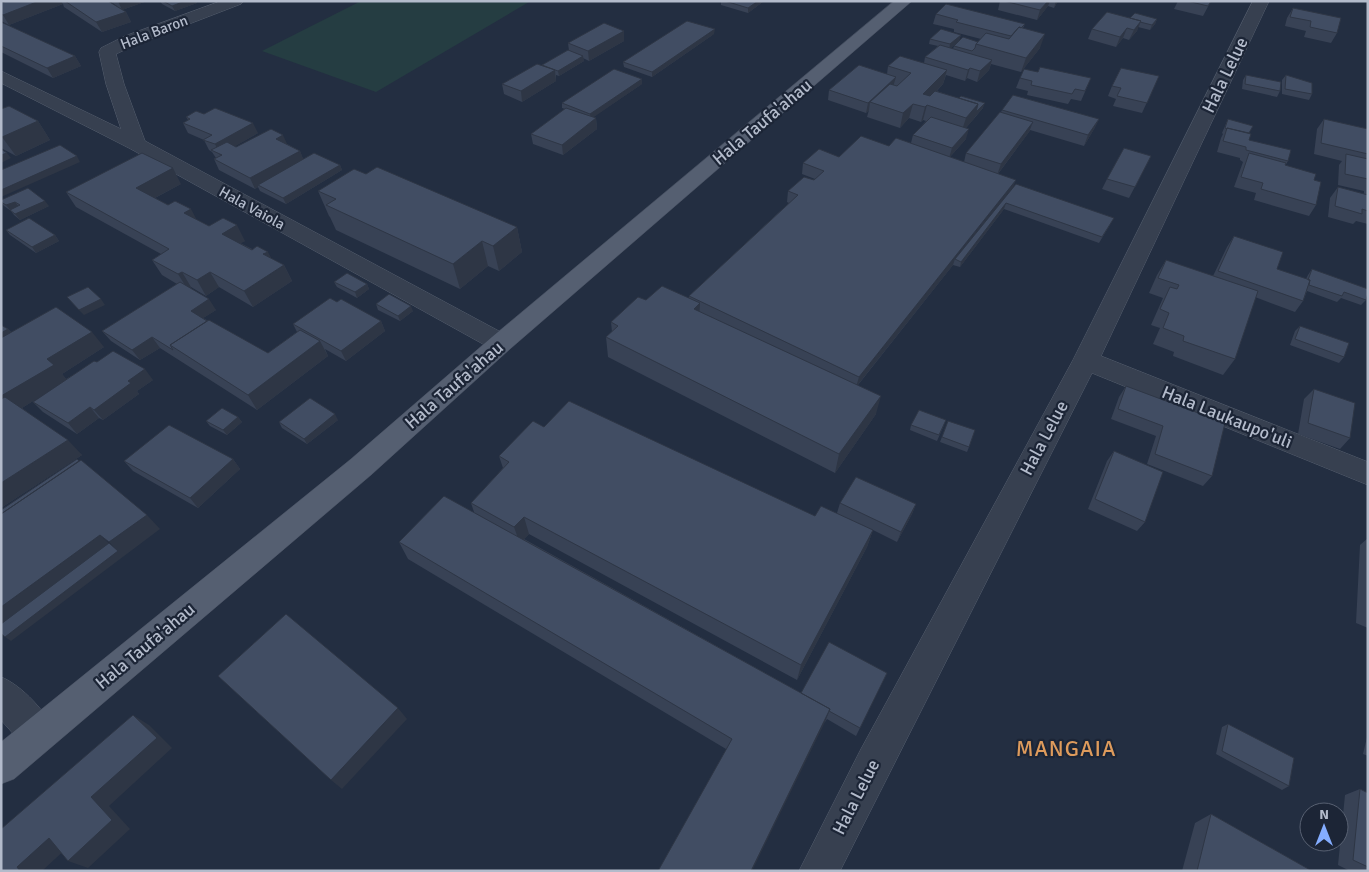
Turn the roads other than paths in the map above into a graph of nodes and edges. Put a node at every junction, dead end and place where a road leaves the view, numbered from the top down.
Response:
1 (904, 1) edge
2 (1261, 1) edge
3 (233, 2) edge
4 (1, 76) edge
5 (136, 144) junction
6 (501, 344) junction
7 (1086, 360) junction
8 (1368, 474) edge
9 (1, 694) edge
10 (38, 734) junction
11 (1, 766) edge
12 (819, 871) edge

1 - 6 main road, Hala Taufa'ahau
2 - 7 street, Hala Lelue
3 - 5 street, Hala Baron
4 - 5 street, Hala Vaiola
5 - 6 street, Hala Vaiola
6 - 10 main road, Hala Taufa'ahau
7 - 8 street, Hala Laukaupo'uli
7 - 12 street, Hala Lelue
9 - 10 street
10 - 11 main road, Hala Taufa'ahau

